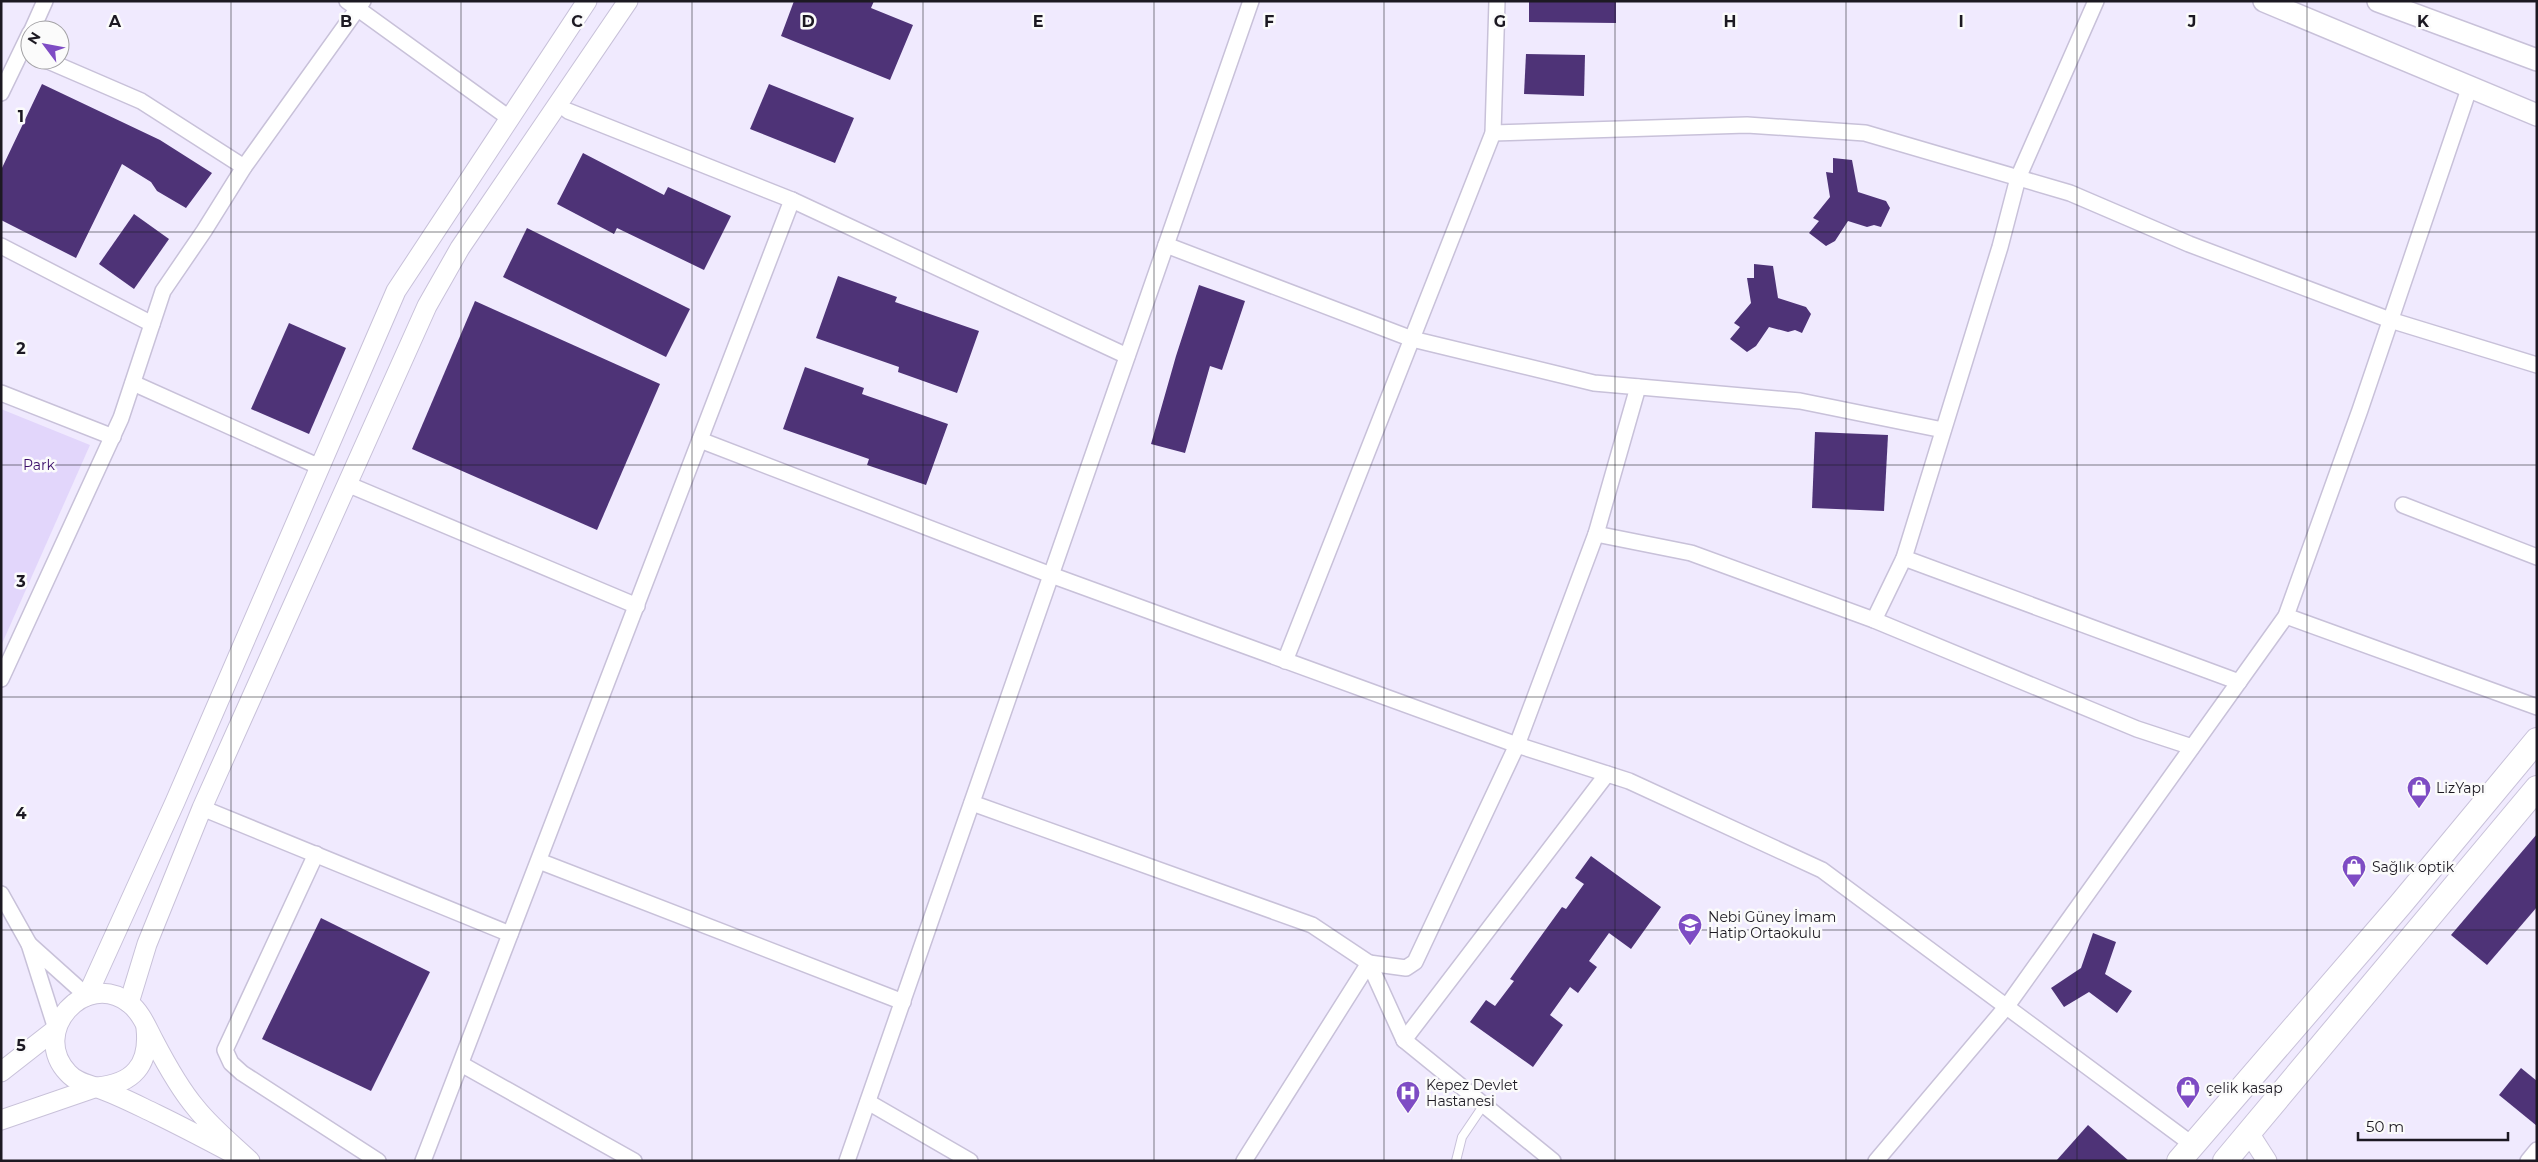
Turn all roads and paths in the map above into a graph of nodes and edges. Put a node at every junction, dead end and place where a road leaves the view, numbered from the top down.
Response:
1 (45, 1) edge
2 (587, 1) edge
3 (628, 1) edge
4 (1251, 1) edge
5 (1496, 1) edge
6 (2096, 1) edge
7 (2264, 1) edge
8 (2378, 1) edge
9 (356, 4) edge
10 (36, 20) edge
11 (2537, 60) edge
12 (20, 61) edge
13 (69, 70) edge
14 (2470, 86) junction
15 (1, 93) edge
16 (568, 111) dead end
17 (2537, 115) edge
18 (509, 118) junction
19 (1493, 133) junction
20 (244, 167) junction
21 (2018, 178) junction
22 (792, 200) junction
23 (1, 246) edge
24 (1166, 246) junction
25 (2390, 320) junction
26 (152, 324) junction
27 (1412, 339) junction
28 (1127, 356) junction
29 (2537, 365) edge
30 (133, 383) junction
31 (1638, 387) junction
32 (1, 393) edge
33 (1943, 430) junction
34 (113, 437) junction
35 (700, 440) junction
36 (320, 467) junction
37 (347, 484) junction
38 (2403, 505) dead end
39 (1596, 534) junction
40 (2537, 557) edge
41 (1904, 558) junction
42 (1051, 575) junction
43 (637, 606) junction
44 (2286, 616) junction
45 (1874, 620) junction
46 (1285, 661) junction
47 (1, 679) edge
48 (2239, 682) junction
49 (2537, 707) edge
50 (2537, 740) edge
51 (1517, 745) junction
52 (2192, 747) junction
53 (1607, 774) junction
54 (2537, 788) edge
55 (972, 803) junction
56 (202, 808) junction
57 (316, 854) junction
58 (539, 861) junction
59 (1, 894) edge
60 (510, 934) junction
61 (29, 944) junction
62 (1369, 963) junction
63 (87, 996) junction
64 (903, 1002) junction
65 (129, 1003) junction
66 (2007, 1006) junction
67 (146, 1027) junction
68 (56, 1029) junction
69 (1404, 1040) junction
70 (461, 1064) junction
71 (1, 1072) edge
72 (97, 1087) junction
73 (868, 1102) junction
74 (1483, 1106) junction
75 (1, 1120) edge
76 (2249, 1132) junction
77 (2537, 1150) edge
78 (2186, 1153) edge
79 (249, 1161) edge
80 (378, 1161) edge
81 (423, 1161) edge
82 (634, 1161) edge
83 (847, 1161) edge
84 (970, 1161) edge
85 (1244, 1161) edge
86 (1456, 1161) edge
87 (1553, 1161) edge
88 (1876, 1161) edge
89 (2225, 1161) edge
90 (2267, 1161) edge
91 (2528, 1161) edge

1 - 10 street
2 - 18 street
3 - 37 street
4 - 24 street
5 - 19 street
6 - 21 street
7 - 14 main road
8 - 11 main road
9 - 18 street
9 - 20 street
12 - 15 street
13 - 20 street
14 - 17 main road
14 - 25 street
16 - 22 street
18 - 36 street
19 - 21 street
19 - 27 street
20 - 26 street
21 - 25 street
21 - 33 street
22 - 28 street
22 - 35 street
23 - 26 street
24 - 27 street
24 - 28 street
25 - 29 street
25 - 44 street
26 - 30 street
27 - 31 street
27 - 46 street
28 - 42 street
30 - 34 street
30 - 36 street
31 - 33 street
31 - 39 street
32 - 34 street
33 - 41 street
34 - 47 street
35 - 42 street
35 - 43 street
36 - 63 street
37 - 43 street
37 - 56 street
38 - 40 street
39 - 45 street
39 - 51 street
41 - 45 street
41 - 48 street
42 - 46 street
42 - 55 street
43 - 58 street
44 - 48 street
44 - 49 street
45 - 52 street
46 - 51 street
48 - 52 street
50 - 78 main road
51 - 53 street
51 - 62 street
52 - 66 street
53 - 66 street
53 - 69 street
54 - 76 main road
55 - 62 street
55 - 64 street
56 - 57 street
56 - 65 street
57 - 60 street
57 - 80 street
58 - 60 street
58 - 64 street
59 - 61 street
60 - 70 street
61 - 63 street
61 - 68 street
62 - 69 street
62 - 85 street
63 - 65 street
63 - 68 street
64 - 73 street
65 - 67 street
66 - 78 street
66 - 88 street
67 - 72 street
67 - 79 street
68 - 71 street
68 - 72 street
69 - 74 street
70 - 81 street
70 - 82 street
72 - 75 street
72 - 79 street
73 - 83 street
73 - 84 street
74 - 86 lane
74 - 87 street
76 - 89 main road
76 - 90 street
77 - 91 street

